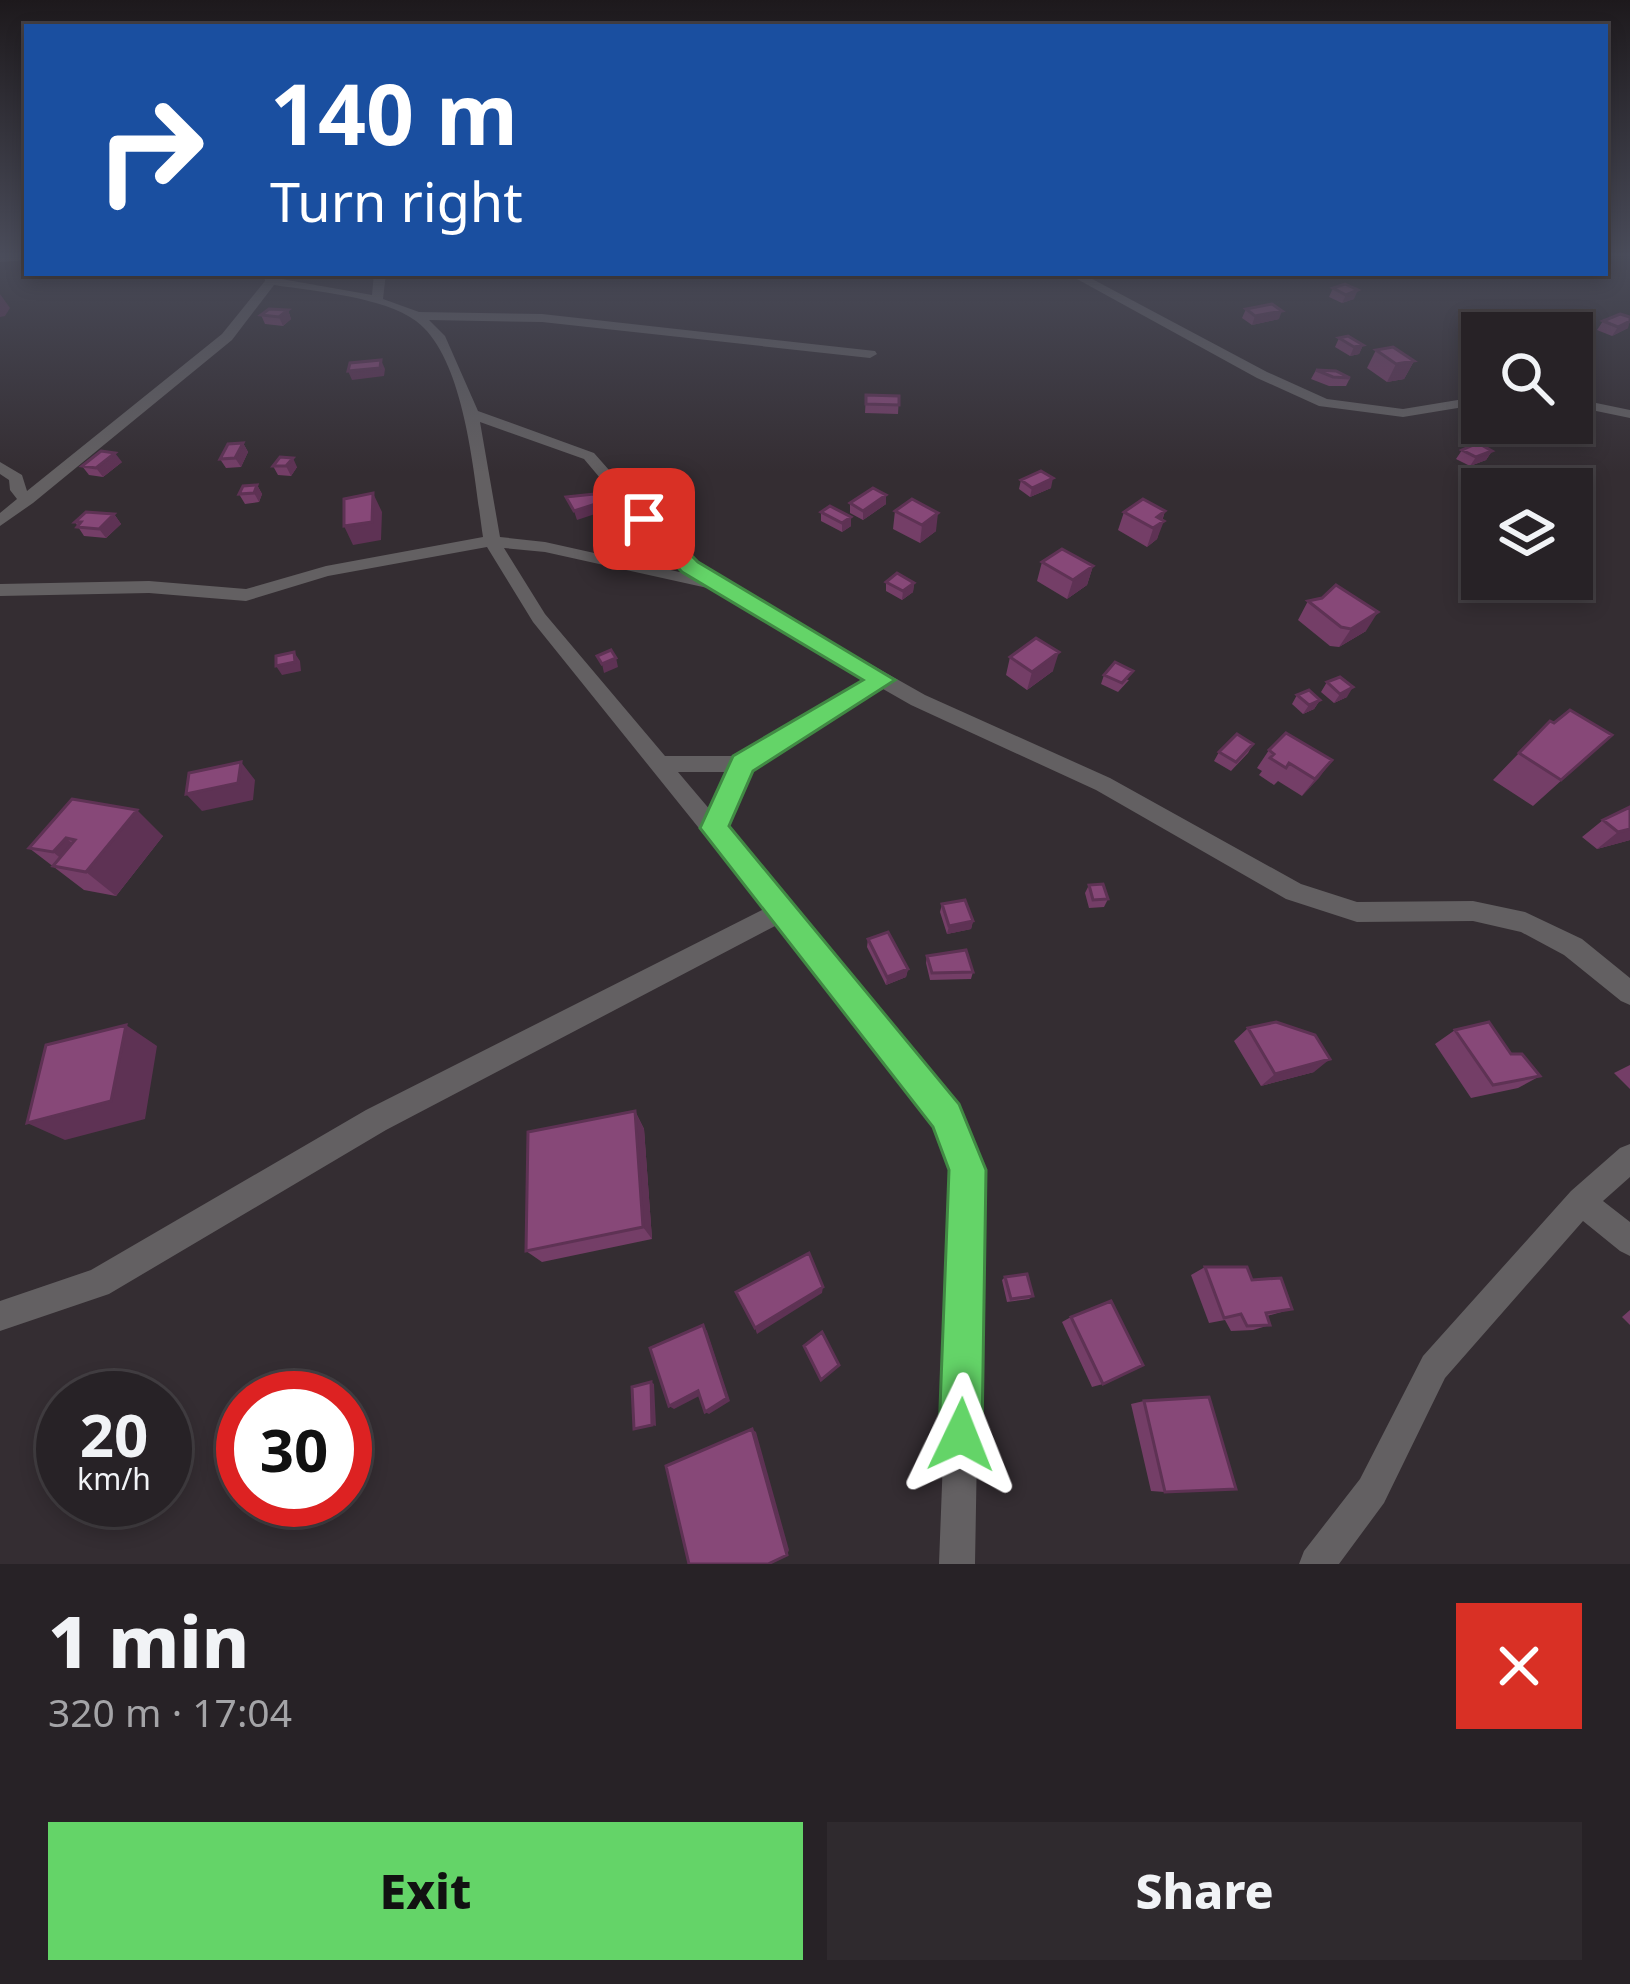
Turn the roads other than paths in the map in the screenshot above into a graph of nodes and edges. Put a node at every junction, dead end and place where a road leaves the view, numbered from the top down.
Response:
1 (235, 326) edge
2 (428, 326) edge
3 (618, 326) edge
4 (1171, 326) edge
5 (870, 354) dead end
6 (1461, 403) edge
7 (1593, 406) edge
8 (472, 414) junction
9 (1630, 414) edge
10 (0, 467) edge
11 (27, 500) junction
12 (0, 520) edge
13 (492, 541) junction
14 (721, 587) junction
15 (0, 590) edge
16 (882, 680) junction
17 (659, 764) junction
18 (742, 764) junction
19 (714, 828) junction
20 (783, 911) junction
21 (1630, 993) edge
22 (1630, 1158) edge
23 (1581, 1201) junction
24 (1630, 1241) edge
25 (0, 1316) edge
26 (957, 1564) edge
27 (1317, 1564) edge

1 - 11 street
2 - 8 street
3 - 5 street
4 - 6 street
7 - 9 street
8 - 13 street
8 - 14 street
10 - 11 street
11 - 12 street
13 - 14 street
13 - 15 street
13 - 17 street
14 - 16 street
16 - 18 street
16 - 21 street
17 - 18 street
17 - 19 street
18 - 19 street
19 - 20 street
20 - 25 street
20 - 26 street
22 - 23 street
23 - 24 street
23 - 27 street

